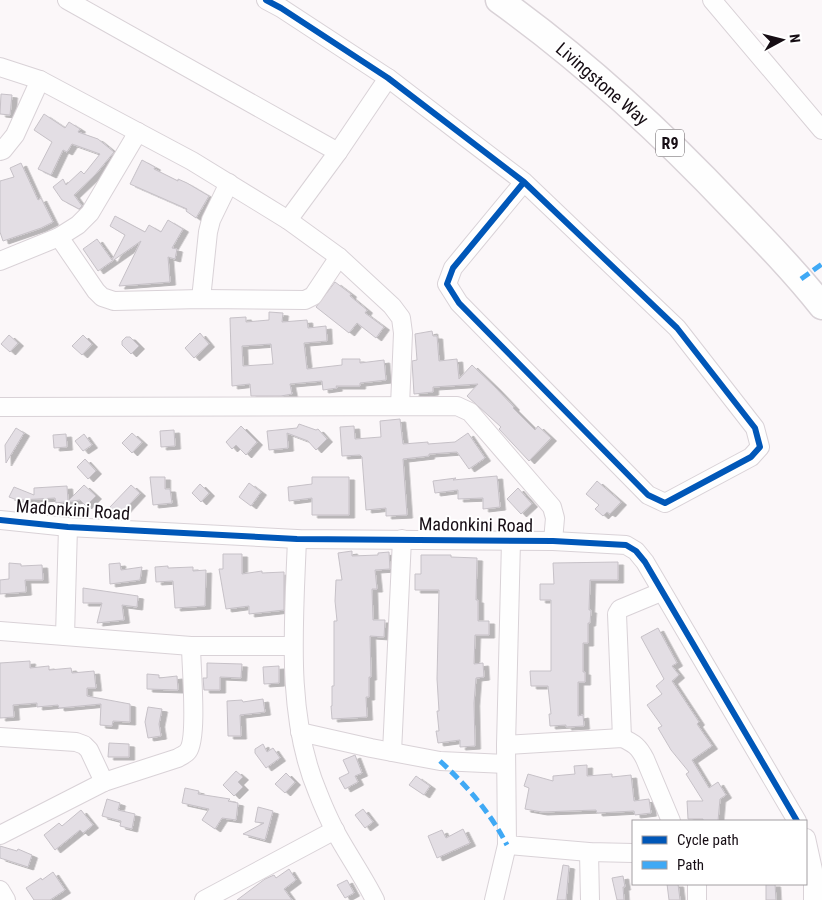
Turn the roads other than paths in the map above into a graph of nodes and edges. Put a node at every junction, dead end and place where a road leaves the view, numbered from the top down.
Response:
1 (67, 0) edge
2 (266, 0) edge
3 (499, 0) edge
4 (712, 0) edge
5 (0, 67) edge
6 (388, 78) junction
7 (40, 80) junction
8 (822, 130) edge
9 (138, 132) junction
10 (0, 151) edge
11 (338, 152) junction
12 (524, 182) junction
13 (229, 183) junction
14 (288, 220) junction
15 (59, 237) junction
16 (339, 257) junction
17 (0, 261) edge
18 (201, 298) junction
19 (822, 306) edge
20 (400, 406) junction
21 (0, 407) edge
22 (0, 520) edge
23 (68, 526) junction
24 (297, 539) junction
25 (402, 539) junction
26 (511, 541) junction
27 (553, 541) junction
28 (661, 592) junction
29 (0, 631) edge
30 (65, 636) junction
31 (191, 646) junction
32 (292, 646) junction
33 (300, 732) junction
34 (0, 736) edge
35 (622, 738) junction
36 (506, 745) junction
37 (392, 752) junction
38 (506, 764) junction
39 (104, 782) junction
40 (670, 820) edge
41 (796, 820) edge
42 (335, 830) junction
43 (0, 835) edge
44 (807, 843) edge
45 (507, 845) junction
46 (589, 852) junction
47 (632, 853) edge
48 (697, 885) edge
49 (0, 890) edge
50 (6, 900) edge
51 (204, 900) edge
52 (375, 900) edge
53 (494, 900) edge
54 (590, 900) edge
55 (697, 900) edge
56 (813, 900) edge

1 - 11 street
2 - 6 street
3 - 19 highway, Livingstone Way / R9
4 - 8 street
5 - 7 street
6 - 11 street
6 - 12 street
7 - 9 street
7 - 10 street
9 - 13 street
9 - 15 street
11 - 14 street
12 - 12 street
13 - 14 street
13 - 18 street
14 - 16 street
15 - 17 street
15 - 18 street
16 - 18 street
16 - 20 street
20 - 21 street
20 - 27 street
22 - 23 street, Madonkini Road
23 - 24 street, Madonkini Road
23 - 30 street
24 - 25 street, Madonkini Road
24 - 32 street
25 - 26 street, Madonkini Road
25 - 37 street
26 - 27 street, Madonkini Road
26 - 36 street
27 - 28 street, Madonkini Road
28 - 35 street
28 - 41 street, Madonkini Road
29 - 30 street
30 - 31 street
31 - 32 street
31 - 39 street
32 - 33 street
33 - 37 street
33 - 42 street
34 - 39 street
35 - 36 street
35 - 40 street
36 - 38 street
37 - 38 street
38 - 45 street
39 - 43 street
42 - 51 street
42 - 52 street
44 - 56 street
45 - 46 street
45 - 53 street
46 - 47 street
46 - 54 street
48 - 55 street
49 - 50 street

